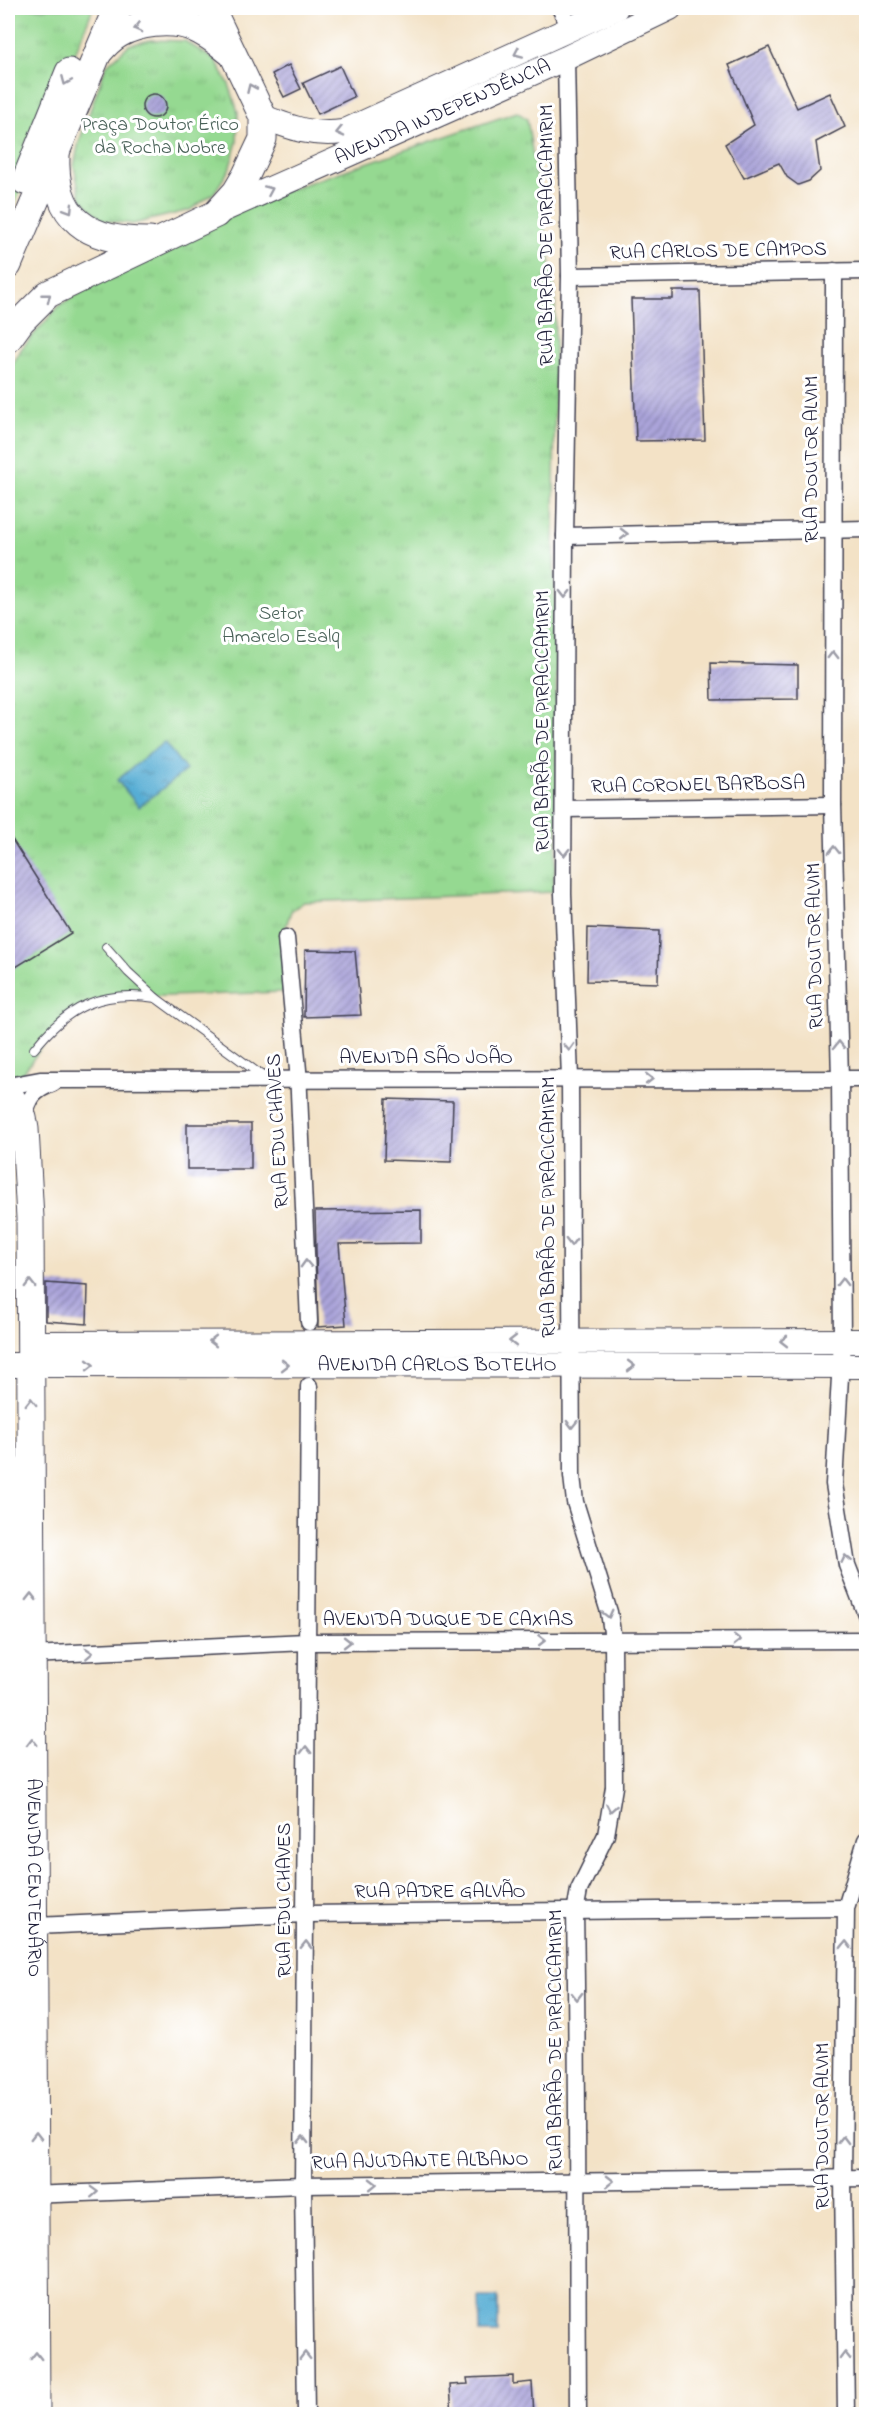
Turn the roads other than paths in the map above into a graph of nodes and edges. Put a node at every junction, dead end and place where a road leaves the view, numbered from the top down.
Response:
1 (97, 8) edge
2 (117, 8) edge
3 (211, 8) edge
4 (560, 8) edge
5 (616, 8) edge
6 (629, 8) edge
7 (670, 8) edge
8 (571, 29) junction
9 (230, 52) junction
10 (95, 56) junction
11 (566, 58) junction
12 (264, 117) junction
13 (56, 153) junction
14 (216, 213) junction
15 (8, 228) edge
16 (155, 241) junction
17 (8, 265) edge
18 (834, 271) junction
19 (867, 271) edge
20 (570, 276) junction
21 (8, 339) edge
22 (832, 529) junction
23 (867, 529) edge
24 (565, 536) junction
25 (833, 805) junction
26 (564, 810) junction
27 (286, 938) dead end
28 (106, 947) dead end
29 (156, 998) junction
30 (34, 1049) dead end
31 (570, 1078) junction
32 (840, 1079) junction
33 (298, 1080) junction
34 (867, 1080) edge
35 (57, 1081) junction
36 (266, 1081) junction
37 (8, 1086) edge
38 (8, 1092) edge
39 (23, 1118) junction
40 (309, 1322) dead end
41 (842, 1341) junction
42 (867, 1341) edge
43 (571, 1342) junction
44 (23, 1358) edge
45 (573, 1365) junction
46 (841, 1366) junction
47 (867, 1366) edge
48 (309, 1386) dead end
49 (8, 1468) edge
50 (867, 1614) edge
51 (613, 1640) junction
52 (867, 1640) edge
53 (306, 1642) junction
54 (16, 1648) edge
55 (867, 1840) edge
56 (846, 1908) junction
57 (575, 1912) junction
58 (306, 1914) junction
59 (18, 1922) edge
60 (843, 2178) junction
61 (867, 2178) edge
62 (576, 2181) junction
63 (303, 2185) junction
64 (23, 2195) junction
65 (12, 2415) edge
66 (36, 2415) edge
67 (306, 2415) edge
68 (578, 2415) edge
69 (846, 2415) edge

1 -> 15 highway
2 - 10 highway
3 - 9 highway
4 - 8 street
5 - 8 main road, AVENIDA INDEPENDÊNCIA
6 - 11 main road
7 - 11 main road, AVENIDA INDEPENDÊNCIA
8 -> 12 main road, AVENIDA INDEPENDÊNCIA
9 -> 10 highway
12 -> 9 highway
10 - 13 highway
14 -> 11 main road, AVENIDA INDEPENDÊNCIA
11 - 20 street, RUA BARÃO DE PIRACICAMIRIM
12 - 14 highway
13 -> 16 highway
13 - 17 highway
14 - 16 highway
21 -> 16 highway
18 - 19 street, RUA CARLOS DE CAMPOS
18 - 20 street, RUA CARLOS DE CAMPOS
18 - 22 street, RUA DOUTOR ALVIM
20 - 24 street, RUA BARÃO DE PIRACICAMIRIM
22 - 23 street
24 -> 22 street
25 -> 22 street, RUA DOUTOR ALVIM
24 -> 26 street, RUA BARÃO DE PIRACICAMIRIM
25 - 26 street, RUA CORONEL BARBOSA
32 -> 25 street, RUA DOUTOR ALVIM
26 -> 31 street, RUA BARÃO DE PIRACICAMIRIM
27 - 33 street, RUA EDU CHAVES
28 - 29 lane
29 - 30 lane
29 - 36 lane
31 -> 32 street, AVENIDA SÃO JOÃO
31 - 33 street, AVENIDA SÃO JOÃO
31 -> 43 street, RUA BARÃO DE PIRACICAMIRIM
32 - 34 street, AVENIDA SÃO JOÃO
41 -> 32 street, RUA DOUTOR ALVIM
33 - 36 street, AVENIDA SÃO JOÃO
40 -> 33 street, RUA EDU CHAVES
35 - 36 street, AVENIDA SÃO JOÃO
35 - 37 street, AVENIDA SÃO JOÃO
35 - 39 street
38 - 39 highway
44 -> 39 highway, AVENIDA CENTENÁRIO
41 - 42 main road, AVENIDA CARLOS BOTELHO
41 -> 43 main road, AVENIDA CARLOS BOTELHO
41 - 46 street, RUA DOUTOR ALVIM
43 -> 44 main road, AVENIDA CARLOS BOTELHO
43 - 45 street, RUA BARÃO DE PIRACICAMIRIM
44 -> 45 main road, AVENIDA CARLOS BOTELHO
54 -> 44 highway, AVENIDA CENTENÁRIO
45 -> 46 main road, AVENIDA CARLOS BOTELHO
45 -> 51 street, RUA BARÃO DE PIRACICAMIRIM
46 - 47 main road, AVENIDA CARLOS BOTELHO
50 -> 46 street, RUA DOUTOR ALVIM
48 - 53 street, RUA EDU CHAVES
49 - 54 highway, AVENIDA CENTENÁRIO
51 -> 52 street, AVENIDA DUQUE DE CAXIAS
53 -> 51 street, AVENIDA DUQUE DE CAXIAS
51 -> 57 street, RUA BARÃO DE PIRACICAMIRIM
54 -> 53 street, AVENIDA DUQUE DE CAXIAS
58 -> 53 street, RUA EDU CHAVES
54 - 59 highway, AVENIDA CENTENÁRIO
55 - 56 street, RUA DOUTOR ALVIM
56 - 57 street, RUA PADRE GALVÃO
60 -> 56 street, RUA DOUTOR ALVIM
57 - 58 street, RUA PADRE GALVÃO
57 -> 62 street, RUA BARÃO DE PIRACICAMIRIM
58 - 59 street, RUA PADRE GALVÃO
63 -> 58 street, RUA EDU CHAVES
59 - 64 highway, AVENIDA CENTENÁRIO
60 - 61 street, RUA AJUDANTE ALBANO
62 -> 60 street, RUA AJUDANTE ALBANO
69 -> 60 street, RUA DOUTOR ALVIM
63 -> 62 street, RUA AJUDANTE ALBANO
62 - 68 street, RUA BARÃO DE PIRACICAMIRIM
64 -> 63 street, RUA AJUDANTE ALBANO
67 -> 63 street, RUA EDU CHAVES
64 - 65 highway, AVENIDA CENTENÁRIO
66 -> 64 highway, AVENIDA CENTENÁRIO

